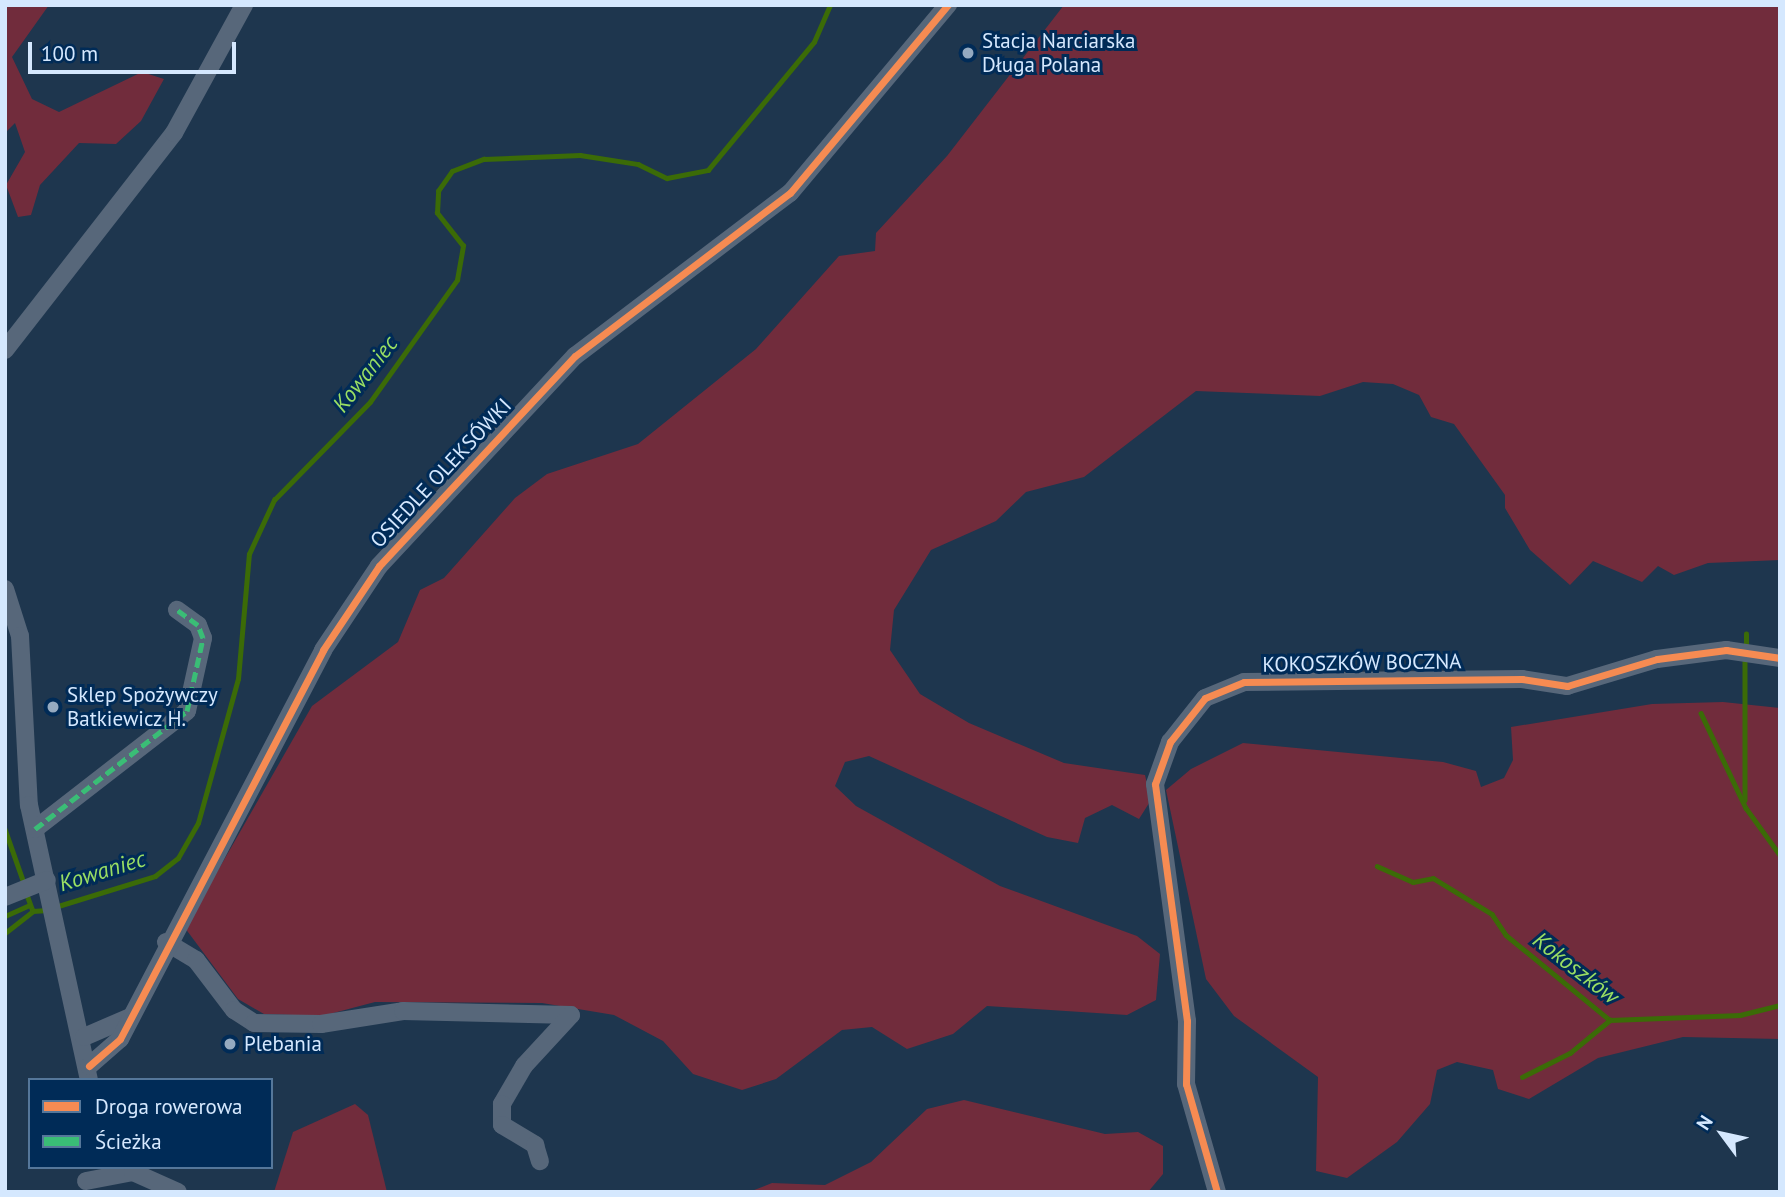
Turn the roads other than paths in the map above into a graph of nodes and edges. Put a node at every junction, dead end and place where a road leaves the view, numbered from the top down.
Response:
1 (244, 5) edge
2 (948, 5) edge
3 (5, 350) edge
4 (5, 589) edge
5 (177, 610) dead end
6 (1780, 658) edge
7 (35, 829) junction
8 (42, 885) junction
9 (6, 897) edge
10 (166, 942) junction
11 (128, 1018) junction
12 (84, 1037) junction
13 (89, 1073) edge
14 (540, 1161) dead end
15 (86, 1180) edge
16 (178, 1192) edge
17 (1217, 1192) edge

1 - 3 street
2 - 10 street, OSIEDLE OLEKSÓWKI
4 - 7 street
5 - 7 street
6 - 17 street, KOKOSZKÓW BOCZNA
7 - 8 street
8 - 9 street
8 - 12 street
10 - 11 street, OSIEDLE OLEKSÓWKI
10 - 14 street
11 - 12 street
11 - 13 street, OSIEDLE OLEKSÓWKI
12 - 13 street
15 - 16 street

